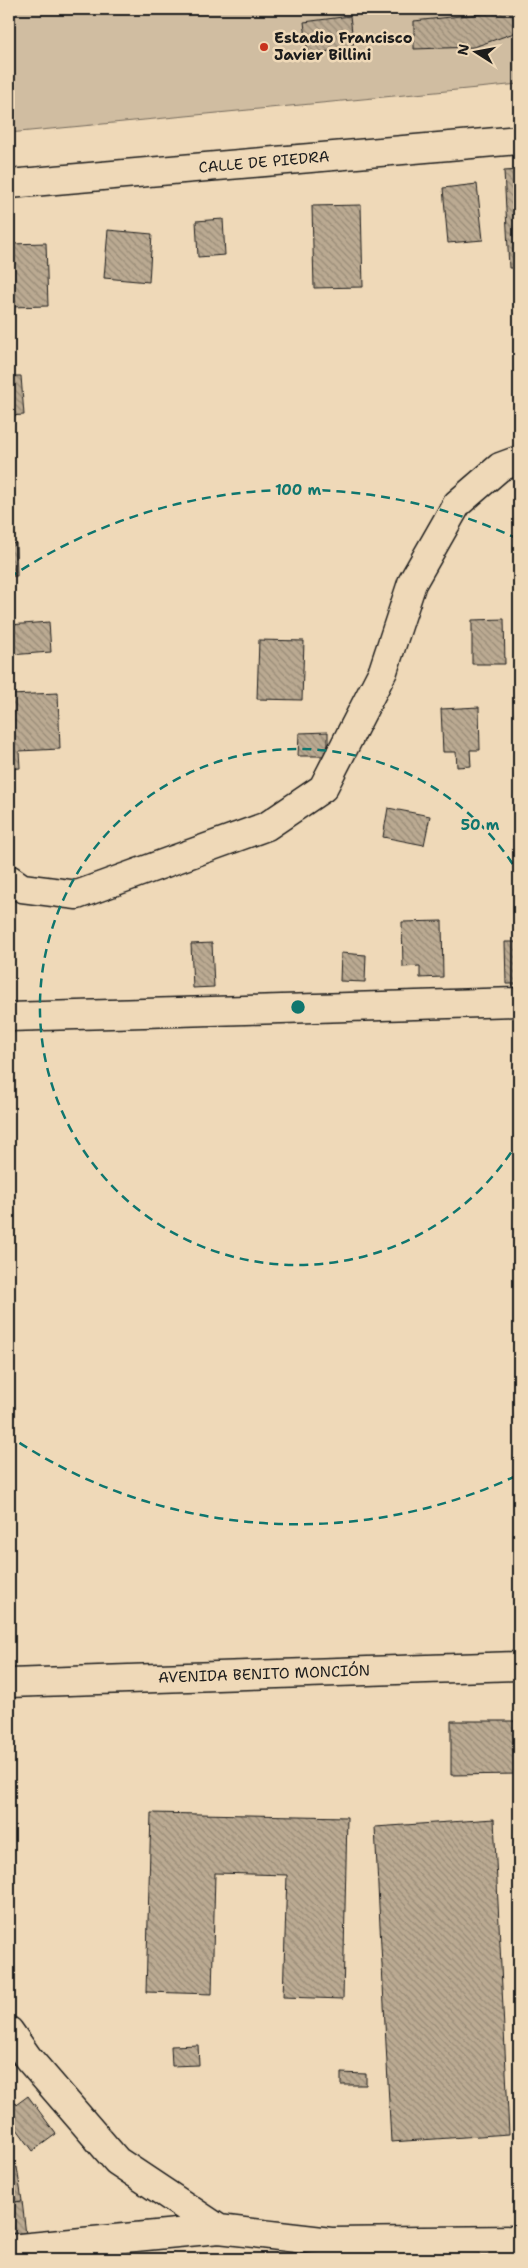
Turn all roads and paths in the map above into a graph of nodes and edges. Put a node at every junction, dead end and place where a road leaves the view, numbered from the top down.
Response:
1 (519, 140) edge
2 (9, 184) edge
3 (519, 460) edge
4 (9, 879) edge
5 (519, 1002) edge
6 (9, 1017) edge
7 (519, 1666) edge
8 (9, 1683) edge
9 (9, 2031) edge
10 (219, 2229) junction
11 (519, 2240) edge
12 (9, 2249) edge

1 - 2 street, CALLE DE PIEDRA
3 - 4 street
5 - 6 street
7 - 8 street, AVENIDA BENITO MONCIÓN
9 - 10 street
10 - 11 street
10 - 12 street

